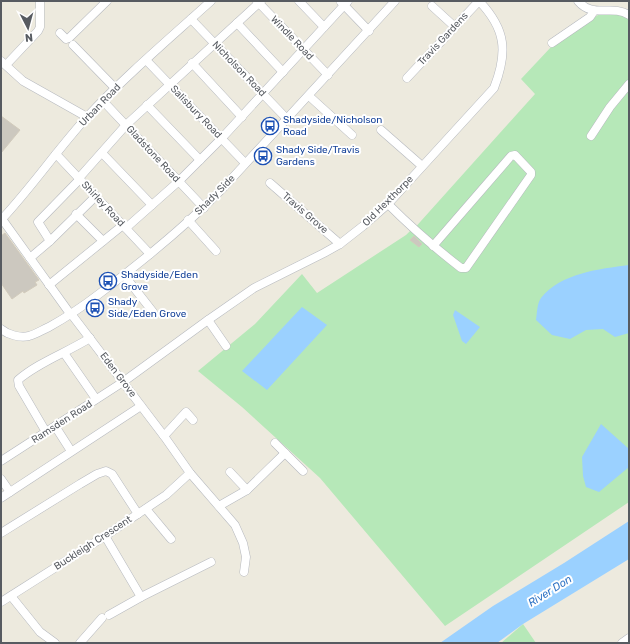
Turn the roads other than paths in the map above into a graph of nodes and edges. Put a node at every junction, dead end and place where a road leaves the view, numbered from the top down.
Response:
1 (40, 1) edge
2 (107, 1) edge
3 (211, 1) edge
4 (299, 1) edge
5 (395, 1) edge
6 (479, 1) edge
7 (578, 1) edge
8 (259, 2) edge
9 (345, 2) edge
10 (432, 6) dead end
11 (594, 11) junction
12 (629, 15) edge
13 (191, 19) junction
14 (237, 23) junction
15 (324, 27) junction
16 (455, 27) junction
17 (369, 31) junction
18 (60, 34) dead end
19 (214, 43) junction
20 (552, 43) dead end
21 (73, 45) dead end
22 (304, 49) junction
23 (146, 60) junction
24 (3, 63) edge
25 (192, 63) junction
26 (283, 72) junction
27 (328, 74) junction
28 (407, 78) dead end
29 (169, 84) junction
30 (629, 84) edge
31 (115, 88) junction
32 (263, 95) junction
33 (309, 96) junction
34 (103, 102) junction
35 (147, 105) junction
36 (87, 117) junction
37 (242, 117) junction
38 (287, 119) junction
39 (126, 125) junction
40 (381, 130) dead end
41 (352, 136) dead end
42 (591, 136) dead end
43 (221, 139) junction
44 (102, 153) junction
45 (56, 154) junction
46 (200, 160) junction
47 (246, 163) junction
48 (422, 166) junction
49 (80, 179) junction
50 (179, 181) junction
51 (270, 183) dead end
52 (96, 196) junction
53 (388, 204) junction
54 (152, 205) junction
55 (204, 208) junction
56 (76, 214) junction
57 (2, 219) edge
58 (188, 220) junction
59 (125, 226) junction
60 (50, 241) junction
61 (103, 241) junction
62 (340, 244) junction
63 (433, 246) junction
64 (216, 250) dead end
65 (150, 254) junction
66 (30, 258) junction
67 (124, 275) junction
68 (49, 285) junction
69 (153, 312) dead end
70 (71, 315) junction
71 (208, 320) junction
72 (1, 329) edge
73 (90, 338) junction
74 (226, 346) dead end
75 (64, 353) junction
76 (123, 382) junction
77 (96, 399) junction
78 (141, 406) junction
79 (194, 420) dead end
80 (55, 426) junction
81 (46, 432) junction
82 (164, 436) junction
83 (275, 443) dead end
84 (72, 451) junction
85 (285, 453) junction
86 (1, 461) edge
87 (303, 471) dead end
88 (230, 472) dead end
89 (190, 473) junction
90 (1, 479) edge
91 (247, 490) junction
92 (10, 492) junction
93 (1, 498) edge
94 (219, 506) junction
95 (146, 509) junction
96 (138, 514) junction
97 (1, 533) edge
98 (105, 536) junction
99 (171, 539) dead end
100 (211, 562) dead end
101 (244, 572) dead end
102 (11, 596) junction
103 (141, 597) junction
104 (1, 602) edge
105 (629, 638) edge
106 (55, 643) edge
107 (80, 643) edge
108 (622, 643) edge

1 - 24 street
2 - 18 street
3 - 13 street, Urban Road
4 - 15 street
5 - 17 street, Shady Side
6 - 16 street, Travis Gardens
6 - 48 street, Old Hexthorpe
7 - 11 street
8 - 14 street
8 - 22 street, Windle Road
9 - 15 street
9 - 17 street
10 - 16 street
11 - 12 street
11 - 20 street
13 - 19 street, Nicholson Road
13 - 23 street, Urban Road
14 - 19 street
14 - 26 street
15 - 22 street
16 - 28 street, Travis Gardens
17 - 27 street, Shady Side
19 - 25 street
19 - 32 street, Nicholson Road
21 - 31 street
22 - 26 street
22 - 27 street, Windle Road
23 - 29 street, Salisbury Road
23 - 31 street, Urban Road
24 - 36 street
25 - 29 street
25 - 37 street
26 - 32 street
27 - 33 street, Shady Side
29 - 35 street
29 - 43 street, Salisbury Road
30 - 42 street
31 - 34 street, Urban Road
32 - 37 street
32 - 38 street, Nicholson Road
33 - 38 street, Shady Side
33 - 41 street
34 - 36 street, Urban Road
34 - 39 street, Gladstone Road
35 - 39 street
35 - 46 street
36 - 45 street, Urban Road
37 - 43 street
38 - 47 street, Shady Side
39 - 44 street
39 - 50 street, Gladstone Road
40 - 48 street
43 - 46 street
43 - 47 street, Salisbury Road
44 - 49 street
44 - 54 street
45 - 49 street, Shirley Road
45 - 57 street, Urban Road
46 - 50 street
47 - 55 street, Shady Side
48 - 53 street, Old Hexthorpe
49 - 52 street, Shirley Road
49 - 60 street
50 - 54 street
50 - 55 street, Gladstone Road
51 - 62 street, Travis Grove
52 - 56 street
52 - 59 street, Shirley Road
53 - 62 street, Old Hexthorpe
53 - 63 street
54 - 59 street
55 - 58 street, Shady Side
56 - 60 street
56 - 61 street
57 - 66 street, Eden Grove
58 - 64 street
58 - 65 street, Shady Side
59 - 61 street
59 - 65 street, Shirley Road
60 - 66 street
61 - 68 street
62 - 71 street, Old Hexthorpe
63 - 63 street
65 - 67 street, Shady Side
66 - 68 street, Eden Grove
67 - 69 street
67 - 70 street, Shady Side
68 - 70 street, Eden Grove
70 - 72 street, Shady Side
70 - 73 street, Eden Grove
71 - 74 street
71 - 76 street, Old Hexthorpe
73 - 75 street
73 - 76 street, Eden Grove
75 - 77 street
75 - 81 street
76 - 77 street, Ramsden Road
76 - 78 street, Eden Grove
77 - 80 street, Ramsden Road
78 - 82 street, Eden Grove
78 - 84 street
79 - 82 street
80 - 81 street, Ramsden Road
80 - 84 street
81 - 86 street, Ramsden Road
82 - 89 street, Eden Grove
83 - 85 street
84 - 92 street
85 - 87 street
85 - 91 street
88 - 91 street
89 - 94 street, Eden Grove
89 - 95 street
90 - 92 street
91 - 94 street
92 - 93 street
94 - 101 street, Eden Grove
95 - 96 street
95 - 99 street
96 - 97 street, Buckleigh Crescent
96 - 98 street, Buckleigh Crescent
98 - 102 street, Buckleigh Crescent
98 - 103 street
100 - 103 street
102 - 104 street, Buckleigh Crescent
102 - 106 street
103 - 107 street
105 - 108 street

